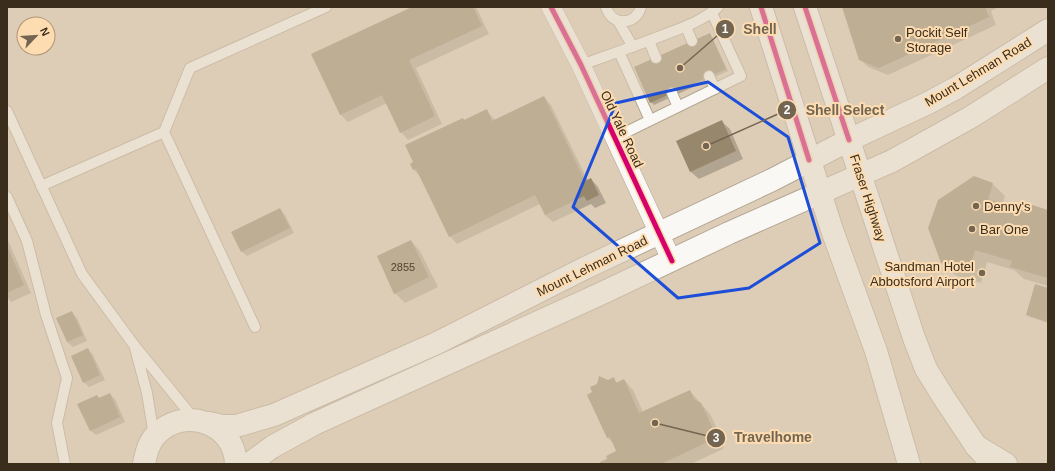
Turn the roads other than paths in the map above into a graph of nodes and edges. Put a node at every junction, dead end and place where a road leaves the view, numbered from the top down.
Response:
1 (326, 7) edge
2 (551, 7) edge
3 (606, 7) edge
4 (641, 7) edge
5 (761, 7) edge
6 (805, 7) edge
7 (715, 10) edge
8 (618, 21) junction
9 (686, 26) junction
10 (1048, 30) edge
11 (649, 41) junction
12 (692, 41) dead end
13 (633, 47) junction
14 (619, 52) junction
15 (656, 58) dead end
16 (581, 65) junction
17 (1048, 68) edge
18 (709, 76) dead end
19 (715, 89) junction
20 (672, 93) dead end
21 (678, 107) junction
22 (7, 111) edge
23 (650, 120) junction
24 (164, 132) junction
25 (614, 138) junction
26 (849, 140) junction
27 (809, 160) junction
28 (860, 176) junction
29 (41, 186) junction
30 (820, 193) junction
31 (7, 197) edge
32 (659, 234) junction
33 (672, 261) junction
34 (255, 327) dead end
35 (134, 345) junction
36 (202, 422) junction
37 (976, 446) junction
38 (144, 454) edge
39 (65, 464) edge
40 (236, 464) edge
41 (250, 464) edge
42 (909, 464) edge
43 (993, 464) edge
44 (1006, 464) edge

1 - 24 lane
2 - 16 street, Old Yale Road
3 - 8 lane
4 - 8 lane
5 - 27 main road
6 - 26 main road, Fraser Highway
7 - 9 lane
7 - 19 lane
8 - 13 lane
9 - 11 lane
9 - 12 lane
10 - 26 main road, Mount Lehman Road
11 - 13 lane
11 - 15 lane
13 - 14 lane
14 - 16 lane
14 - 23 lane
16 - 25 street, Old Yale Road
17 - 28 main road
18 - 19 lane
19 - 21 lane
20 - 21 lane
21 - 23 lane
22 - 29 lane
23 - 25 lane
24 - 29 lane
24 - 34 lane
25 - 32 street, Old Yale Road
26 - 27 main road, Mount Lehman Road
26 - 28 main road, Fraser Highway
27 - 30 main road
27 - 32 main road, Mount Lehman Road
28 - 30 main road
28 - 37 main road, Fraser Highway
29 - 35 lane
30 - 33 main road
30 - 42 main road
31 - 39 lane
32 - 33 street, Old Yale Road
32 - 36 main road, Mount Lehman Road
33 - 41 main road
35 - 36 lane
35 - 38 lane
36 - 38 main road, Mount Lehman Road
36 - 40 main road
37 - 43 main road, Fraser Highway
37 - 44 main road

